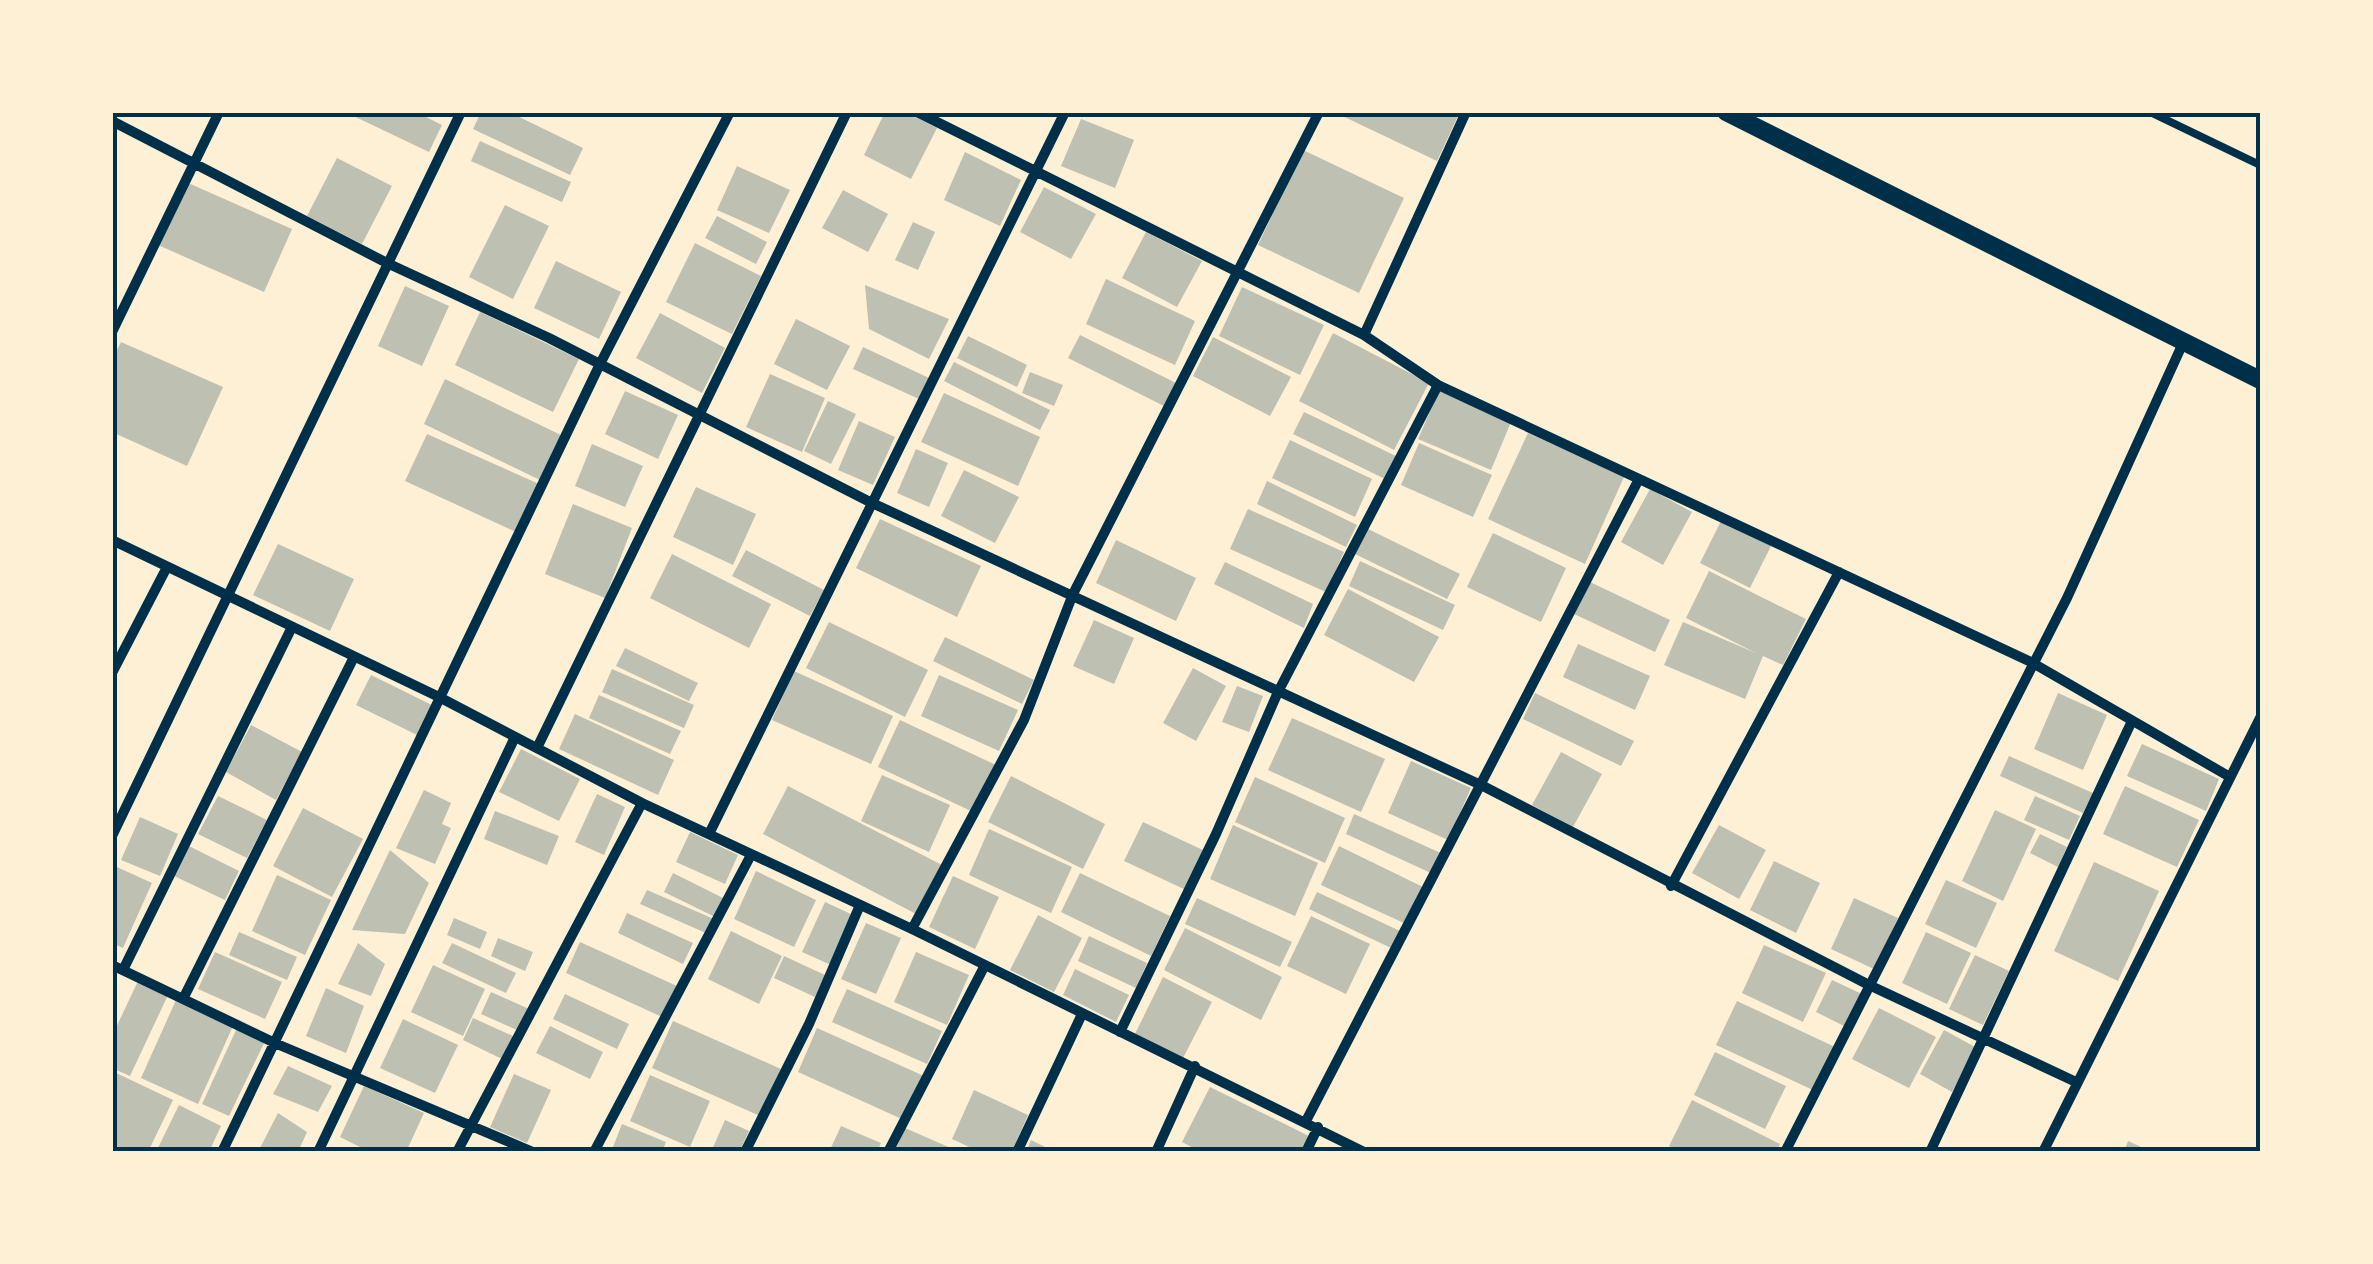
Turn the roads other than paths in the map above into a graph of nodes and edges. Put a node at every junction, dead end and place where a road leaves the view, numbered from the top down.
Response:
1 (218, 112) edge
2 (461, 112) edge
3 (730, 112) edge
4 (848, 112) edge
5 (917, 112) edge
6 (1065, 112) edge
7 (1320, 112) edge
8 (1466, 112) edge
9 (1726, 112) edge
10 (2150, 112) edge
11 (112, 121) edge
12 (196, 161) junction
13 (2260, 165) edge
14 (1039, 173) junction
15 (387, 263) junction
16 (1238, 276) junction
17 (112, 332) edge
18 (1364, 335) junction
19 (2183, 343) junction
20 (600, 364) junction
21 (2260, 380) edge
22 (1438, 385) junction
23 (702, 415) junction
24 (1638, 479) junction
25 (870, 502) junction
26 (112, 540) edge
27 (167, 568) junction
28 (1840, 572) junction
29 (1073, 594) junction
30 (230, 600) junction
31 (292, 629) junction
32 (353, 658) junction
33 (2032, 662) junction
34 (112, 673) edge
35 (1278, 692) junction
36 (439, 698) junction
37 (2260, 718) edge
38 (2131, 722) junction
39 (515, 737) junction
40 (536, 748) junction
41 (2230, 777) junction
42 (1483, 786) junction
43 (642, 802) junction
44 (708, 834) junction
45 (112, 836) edge
46 (751, 855) junction
47 (1671, 886) junction
48 (860, 905) junction
49 (912, 928) junction
50 (984, 967) junction
51 (118, 968) edge
52 (1870, 984) junction
53 (183, 999) junction
54 (1082, 1014) junction
55 (1120, 1032) junction
56 (1986, 1039) junction
57 (277, 1044) junction
58 (1195, 1066) junction
59 (355, 1078) junction
60 (2076, 1082) junction
61 (1306, 1121) junction
62 (469, 1126) junction
63 (1318, 1127) junction
64 (222, 1152) edge
65 (318, 1152) edge
66 (457, 1152) edge
67 (533, 1152) edge
68 (594, 1152) edge
69 (745, 1152) edge
70 (888, 1152) edge
71 (1018, 1152) edge
72 (1156, 1152) edge
73 (1306, 1152) edge
74 (1364, 1152) edge
75 (1785, 1152) edge
76 (1930, 1152) edge
77 (2043, 1152) edge

1 - 12 street
2 - 15 street
3 - 20 street
4 - 23 street
5 - 14 street
6 - 14 street
7 - 16 street
8 - 18 street
9 - 19 street
10 - 13 lane
11 - 12 street
12 - 15 street
12 - 17 street
14 - 16 street
14 - 25 street
15 - 20 street
15 - 30 street
16 - 18 street
16 - 29 street
18 - 22 street
19 - 21 street
19 - 33 street
20 - 23 street
20 - 36 street
22 - 24 street
22 - 35 street
23 - 25 street
23 - 40 street
24 - 28 street
24 - 42 street
25 - 29 street
25 - 44 street
26 - 27 street
27 - 30 street
27 - 34 street
28 - 33 street
28 - 47 street
29 - 35 street
29 - 49 street
30 - 31 street
30 - 45 street
31 - 32 street
31 - 51 street
32 - 36 street
32 - 53 street
33 - 38 street
33 - 52 street
35 - 42 street
35 - 55 street
36 - 39 street
36 - 57 street
37 - 41 street
38 - 41 street
38 - 56 street
39 - 40 street
39 - 59 street
40 - 43 street
41 - 60 street
42 - 47 street
42 - 61 street
43 - 44 street
43 - 62 street
44 - 46 street
46 - 48 street
46 - 68 street
47 - 52 street
48 - 49 street
48 - 69 street
49 - 50 street
50 - 54 street
50 - 70 street
51 - 53 street
52 - 56 street
52 - 75 street
53 - 57 street
54 - 55 street
54 - 71 street
55 - 58 street
56 - 60 street
56 - 76 street
57 - 59 street
57 - 64 street
58 - 61 street
58 - 72 street
59 - 62 street
59 - 65 street
60 - 77 street
61 - 63 street
62 - 66 street
62 - 67 street
63 - 73 street
63 - 74 street

